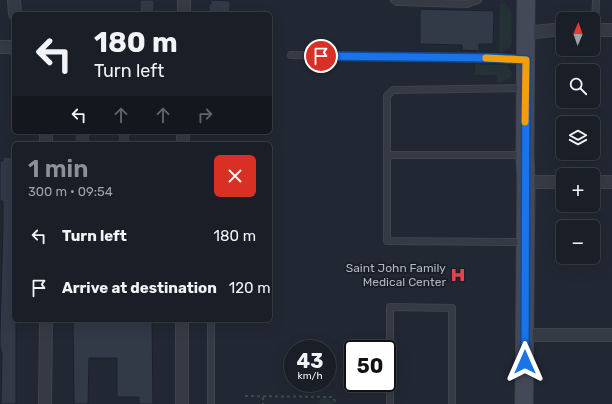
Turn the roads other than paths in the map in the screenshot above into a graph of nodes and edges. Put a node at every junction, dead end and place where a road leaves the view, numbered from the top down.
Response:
1 (14, 0) edge
2 (184, 0) edge
3 (394, 0) edge
4 (478, 0) edge
5 (526, 0) edge
6 (596, 0) edge
7 (15, 12) edge
8 (184, 12) edge
9 (595, 12) edge
10 (556, 30) edge
11 (600, 30) edge
12 (612, 30) edge
13 (525, 33) junction
14 (0, 47) edge
15 (12, 47) edge
16 (291, 55) dead end
17 (526, 60) junction
18 (525, 88) junction
19 (387, 155) junction
20 (525, 155) junction
21 (526, 182) junction
22 (556, 182) edge
23 (600, 182) edge
24 (612, 182) edge
25 (526, 242) junction
26 (46, 322) edge
27 (182, 322) edge
28 (211, 322) edge
29 (525, 335) junction
30 (612, 335) edge
31 (45, 404) edge
32 (182, 404) edge
33 (212, 404) edge
34 (390, 404) edge
35 (452, 404) edge
36 (524, 404) edge

1 - 7 street
2 - 8 street
3 - 4 lane
5 - 13 main road
6 - 9 lane
10 - 13 street
11 - 12 street
13 - 17 main road
14 - 15 street
16 - 17 lane
17 - 18 main road
18 - 19 lane
18 - 20 main road
19 - 20 lane
19 - 25 lane
20 - 21 main road
21 - 22 street
21 - 25 main road
23 - 24 street
25 - 29 main road
26 - 31 street
27 - 32 street
28 - 33 lane
29 - 30 street
29 - 36 main road
34 - 35 lane

